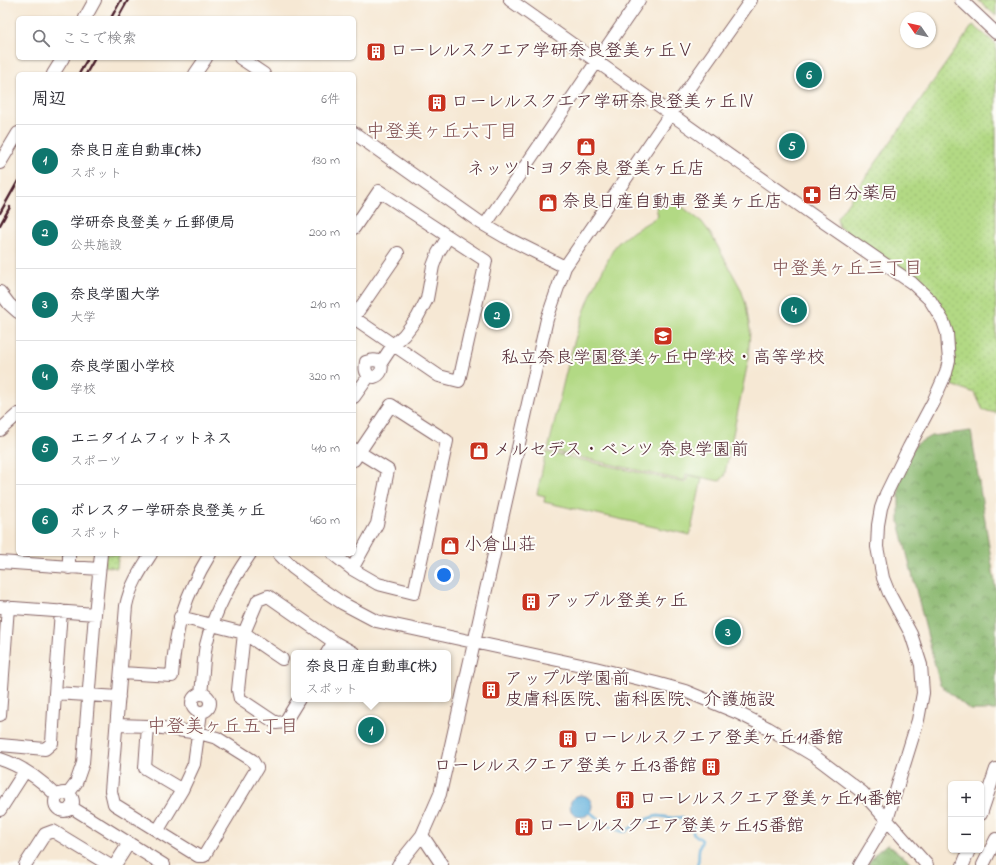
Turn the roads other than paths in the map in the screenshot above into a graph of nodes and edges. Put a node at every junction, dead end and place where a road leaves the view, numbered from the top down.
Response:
1 (95, 0) edge
2 (510, 0) edge
3 (639, 0) edge
4 (751, 0) edge
5 (961, 0) edge
6 (86, 16) edge
7 (996, 33) edge
8 (61, 60) edge
9 (205, 60) edge
10 (243, 60) edge
11 (596, 62) junction
12 (54, 72) edge
13 (196, 72) edge
14 (261, 72) edge
15 (670, 113) junction
16 (356, 134) edge
17 (16, 136) edge
18 (0, 162) edge
19 (356, 225) edge
20 (485, 226) junction
21 (448, 236) junction
22 (398, 253) dead end
23 (565, 267) junction
24 (0, 292) edge
25 (16, 310) edge
26 (356, 315) edge
27 (356, 319) edge
28 (393, 345) junction
29 (356, 394) edge
30 (16, 416) edge
31 (0, 430) edge
32 (356, 454) edge
33 (69, 556) edge
34 (101, 556) edge
35 (150, 556) edge
36 (209, 556) edge
37 (249, 556) edge
38 (280, 556) edge
39 (336, 556) edge
40 (25, 559) edge
41 (0, 562) edge
42 (69, 568) junction
43 (99, 569) junction
44 (352, 569) junction
45 (4, 607) edge
46 (62, 611) junction
47 (95, 614) junction
48 (180, 617) junction
49 (212, 625) junction
50 (244, 633) junction
51 (334, 642) junction
52 (474, 643) junction
53 (329, 650) edge
54 (349, 650) edge
55 (2, 653) edge
56 (282, 659) dead end
57 (121, 673) junction
58 (55, 693) junction
59 (88, 695) junction
60 (119, 697) junction
61 (297, 702) edge
62 (0, 715) edge
63 (117, 725) junction
64 (148, 726) junction
65 (199, 733) junction
66 (0, 746) edge
67 (0, 759) edge
68 (996, 769) edge
69 (25, 771) junction
70 (182, 790) junction
71 (63, 795) junction
72 (984, 805) edge
73 (0, 810) edge
74 (887, 820) junction
75 (158, 830) junction
76 (422, 835) junction
77 (996, 839) edge
78 (129, 843) junction
79 (968, 853) edge
80 (89, 860) edge
81 (25, 865) edge
82 (109, 865) edge
83 (115, 865) edge
84 (164, 865) edge
85 (398, 865) edge
86 (442, 865) edge
87 (860, 865) edge
88 (927, 865) edge
89 (963, 865) edge
90 (983, 865) edge

1 - 6 street
2 - 11 street
3 - 11 street
4 - 15 street
5 - 7 street
8 - 12 street
9 - 13 street
10 - 14 street
11 - 15 street
11 - 20 street
15 - 23 street
15 - 74 street
16 - 20 street
17 - 18 street
19 - 21 street
20 - 23 street
21 - 28 street
21 - 28 street
22 - 26 street
23 - 52 street
24 - 25 street
27 - 28 street
28 - 29 street
30 - 31 street
32 - 44 street
32 - 44 street
33 - 42 street
34 - 43 street
35 - 57 street
36 - 48 street
37 - 49 street
38 - 52 street
39 - 44 street
40 - 41 street
40 - 42 street
42 - 43 street
43 - 47 street
45 - 46 street
45 - 55 street
46 - 47 street
46 - 58 street
47 - 59 street
48 - 49 street
48 - 57 street
49 - 50 street
49 - 65 street
50 - 51 street
50 - 56 street
50 - 61 street
51 - 53 street
51 - 54 street
52 - 74 street
52 - 76 street
55 - 62 street
57 - 60 street
58 - 59 street
58 - 66 street
59 - 60 street
59 - 71 street
60 - 63 street
63 - 64 street
63 - 75 street
64 - 65 street
64 - 70 street
65 - 70 street
65 - 75 street
67 - 69 street
68 - 72 street
69 - 71 street
69 - 73 street
70 - 75 street
71 - 78 street
74 - 87 street
74 - 88 street
76 - 85 street
76 - 86 street
77 - 90 street
78 - 83 street
78 - 84 street
79 - 89 street
80 - 81 street
80 - 82 street

